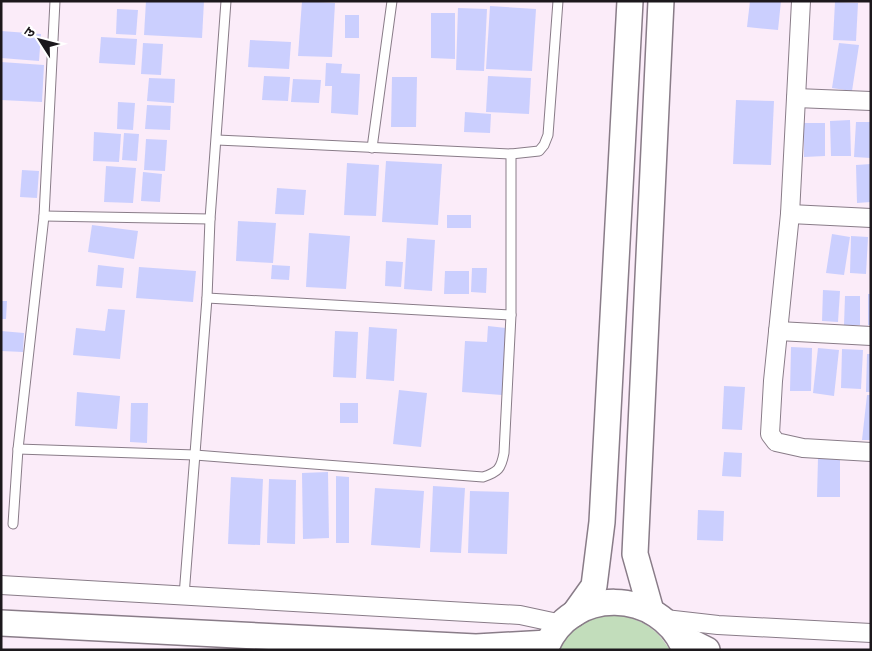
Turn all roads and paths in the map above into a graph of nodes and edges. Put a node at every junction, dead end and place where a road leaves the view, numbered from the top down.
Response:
1 (55, 1) edge
2 (226, 1) edge
3 (392, 1) edge
4 (558, 1) edge
5 (630, 1) edge
6 (661, 1) edge
7 (801, 1) edge
8 (796, 98) junction
9 (871, 101) edge
10 (216, 140) junction
11 (372, 148) junction
12 (511, 154) junction
13 (790, 214) junction
14 (44, 216) junction
15 (871, 218) edge
16 (210, 219) junction
17 (207, 298) junction
18 (511, 315) junction
19 (778, 331) junction
20 (871, 336) edge
21 (18, 449) junction
22 (871, 452) edge
23 (195, 455) junction
24 (13, 524) dead end
25 (1, 585) edge
26 (184, 596) junction
27 (1, 623) edge
28 (671, 629) edge
29 (557, 633) edge
30 (871, 633) edge
31 (706, 650) edge

1 - 14 lane
2 - 10 lane
3 - 11 lane
4 - 12 lane
5 - 29 street
6 - 28 street
7 - 8 street
8 - 9 street
8 - 13 street
10 - 11 lane
10 - 16 lane
11 - 12 lane
12 - 18 lane
13 - 15 street
13 - 19 street
14 - 16 lane
14 - 21 lane
16 - 17 lane
17 - 18 lane
17 - 23 lane
18 - 23 lane
19 - 20 street
19 - 22 street
21 - 23 lane
21 - 24 lane
23 - 26 lane
25 - 26 street
26 - 29 street
27 - 29 street
28 - 29 street
28 - 30 street
28 - 31 street

